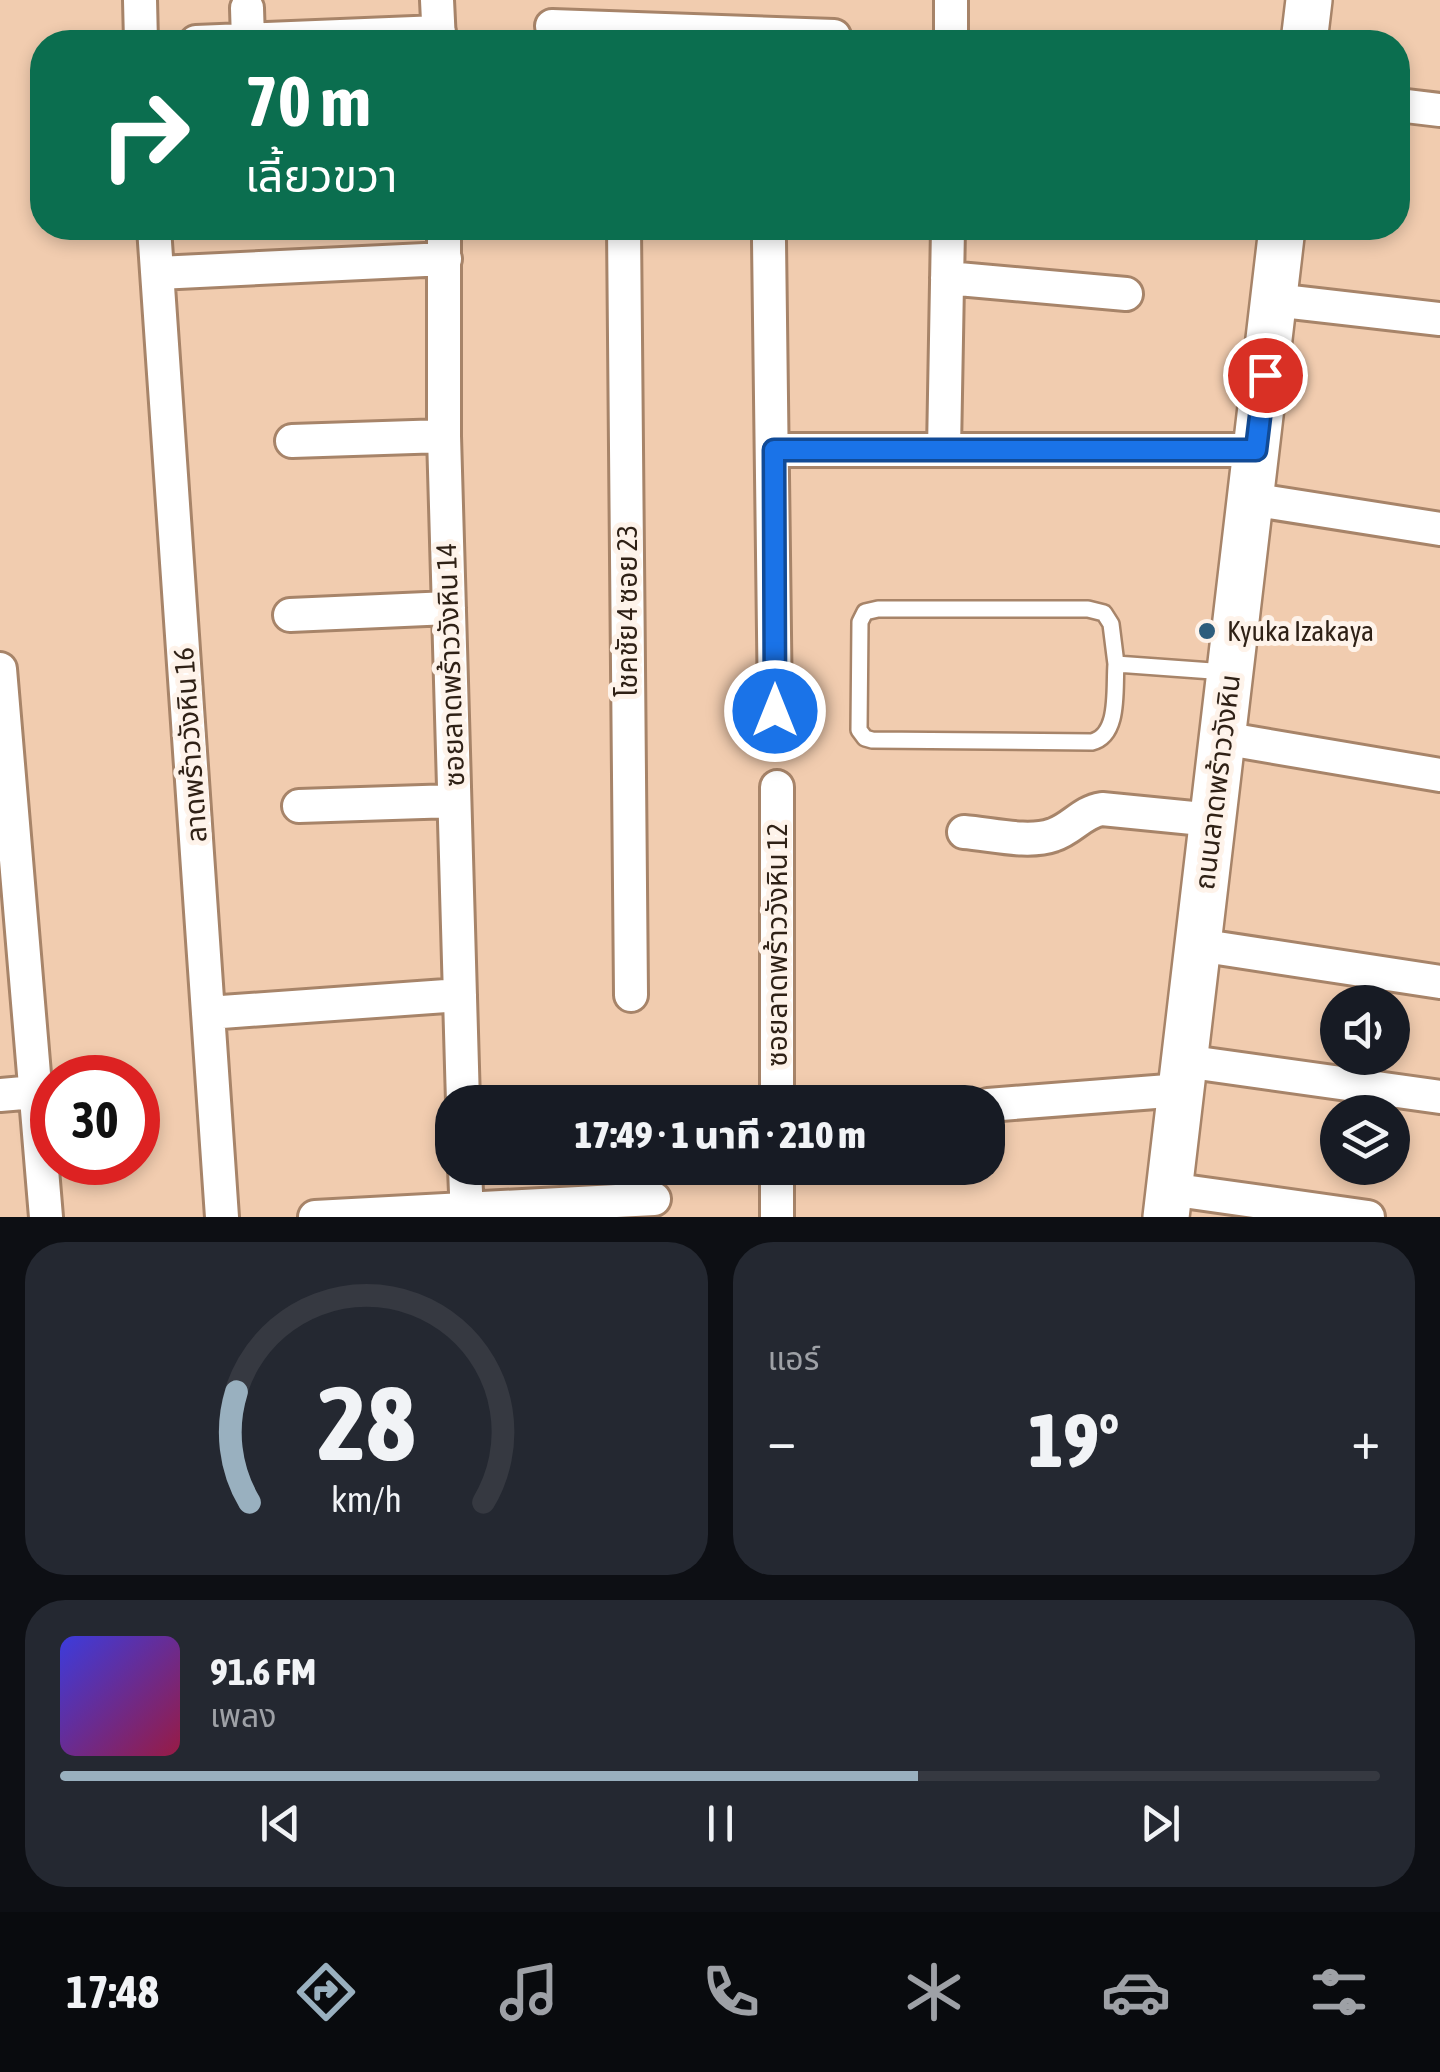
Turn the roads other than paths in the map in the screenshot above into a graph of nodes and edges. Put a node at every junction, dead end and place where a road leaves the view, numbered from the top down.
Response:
1 (140, 0) edge
2 (951, 0) edge
3 (1309, 0) edge
4 (552, 23) edge
5 (247, 24) edge
6 (438, 25) edge
7 (141, 30) edge
8 (704, 30) edge
9 (951, 30) edge
10 (1305, 30) edge
11 (1410, 106) edge
12 (1440, 110) edge
13 (155, 240) edge
14 (624, 240) edge
15 (948, 240) edge
16 (1281, 240) edge
17 (769, 241) dead end
18 (444, 243) edge
19 (158, 273) junction
20 (947, 278) junction
21 (1126, 294) dead end
22 (1274, 300) junction
23 (1440, 319) edge
24 (444, 436) junction
25 (292, 441) dead end
26 (774, 450) junction
27 (944, 450) junction
28 (1256, 450) junction
29 (1250, 500) junction
30 (1440, 529) edge
31 (449, 608) junction
32 (290, 615) dead end
33 (1116, 664) junction
34 (0, 669) edge
35 (1230, 672) junction
36 (775, 711) dead end
37 (2, 731) edge
38 (1222, 738) junction
39 (1440, 775) edge
40 (777, 787) dead end
41 (454, 801) junction
42 (299, 806) dead end
43 (1212, 820) junction
44 (964, 832) dead end
45 (8, 860) edge
46 (1198, 946) junction
47 (13, 979) edge
48 (1440, 982) edge
49 (460, 995) junction
50 (631, 996) dead end
51 (208, 1013) junction
52 (30, 1066) edge
53 (1182, 1075) junction
54 (463, 1085) edge
55 (777, 1085) edge
56 (30, 1092) edge
57 (0, 1095) edge
58 (1440, 1097) edge
59 (1005, 1102) edge
60 (43, 1185) edge
61 (466, 1185) edge
62 (777, 1185) edge
63 (654, 1199) dead end
64 (1167, 1203) edge
65 (467, 1214) edge
66 (1361, 1216) edge
67 (46, 1217) edge
68 (222, 1217) edge
69 (315, 1217) edge
70 (777, 1217) edge

1 - 7 street
2 - 9 street
3 - 10 main road
4 - 8 street
5 - 6 street
11 - 12 street
13 - 19 street, ลาดพร้าววังหิน 16
14 - 50 street, โชคชัย 4 ซอย 23
15 - 20 street
16 - 22 main road, ถนนลาดพร้าววังหิน
17 - 26 street
18 - 19 street
18 - 24 street, ซอยลาดพร้าววังหิน 14
19 - 51 street, ลาดพร้าววังหิน 16
20 - 21 street
20 - 27 street
22 - 23 street
22 - 28 main road, ถนนลาดพร้าววังหิน
24 - 25 street
24 - 31 street, ซอยลาดพร้าววังหิน 14
26 - 27 street
26 - 36 street
27 - 28 street
28 - 29 main road, ถนนลาดพร้าววังหิน
29 - 30 street
29 - 35 main road, ถนนลาดพร้าววังหิน
31 - 32 street
31 - 41 street, ซอยลาดพร้าววังหิน 14
33 - 33 lane
33 - 35 lane
34 - 37 street
35 - 38 main road, ถนนลาดพร้าววังหิน
37 - 45 street
38 - 39 street
38 - 43 main road, ถนนลาดพร้าววังหิน
40 - 55 street, ซอยลาดพร้าววังหิน 12
41 - 42 street
41 - 49 street, ซอยลาดพร้าววังหิน 14
43 - 44 street
43 - 46 main road, ถนนลาดพร้าววังหิน
45 - 47 street
46 - 48 street
46 - 53 main road, ถนนลาดพร้าววังหิน
47 - 52 street
49 - 51 street
49 - 54 street, ซอยลาดพร้าววังหิน 14
51 - 68 street, ลาดพร้าววังหิน 16
53 - 58 street
53 - 59 street
53 - 64 main road, ถนนลาดพร้าววังหิน
56 - 57 street
60 - 67 street
61 - 65 street
62 - 70 street
63 - 65 street
64 - 66 street
65 - 69 street

